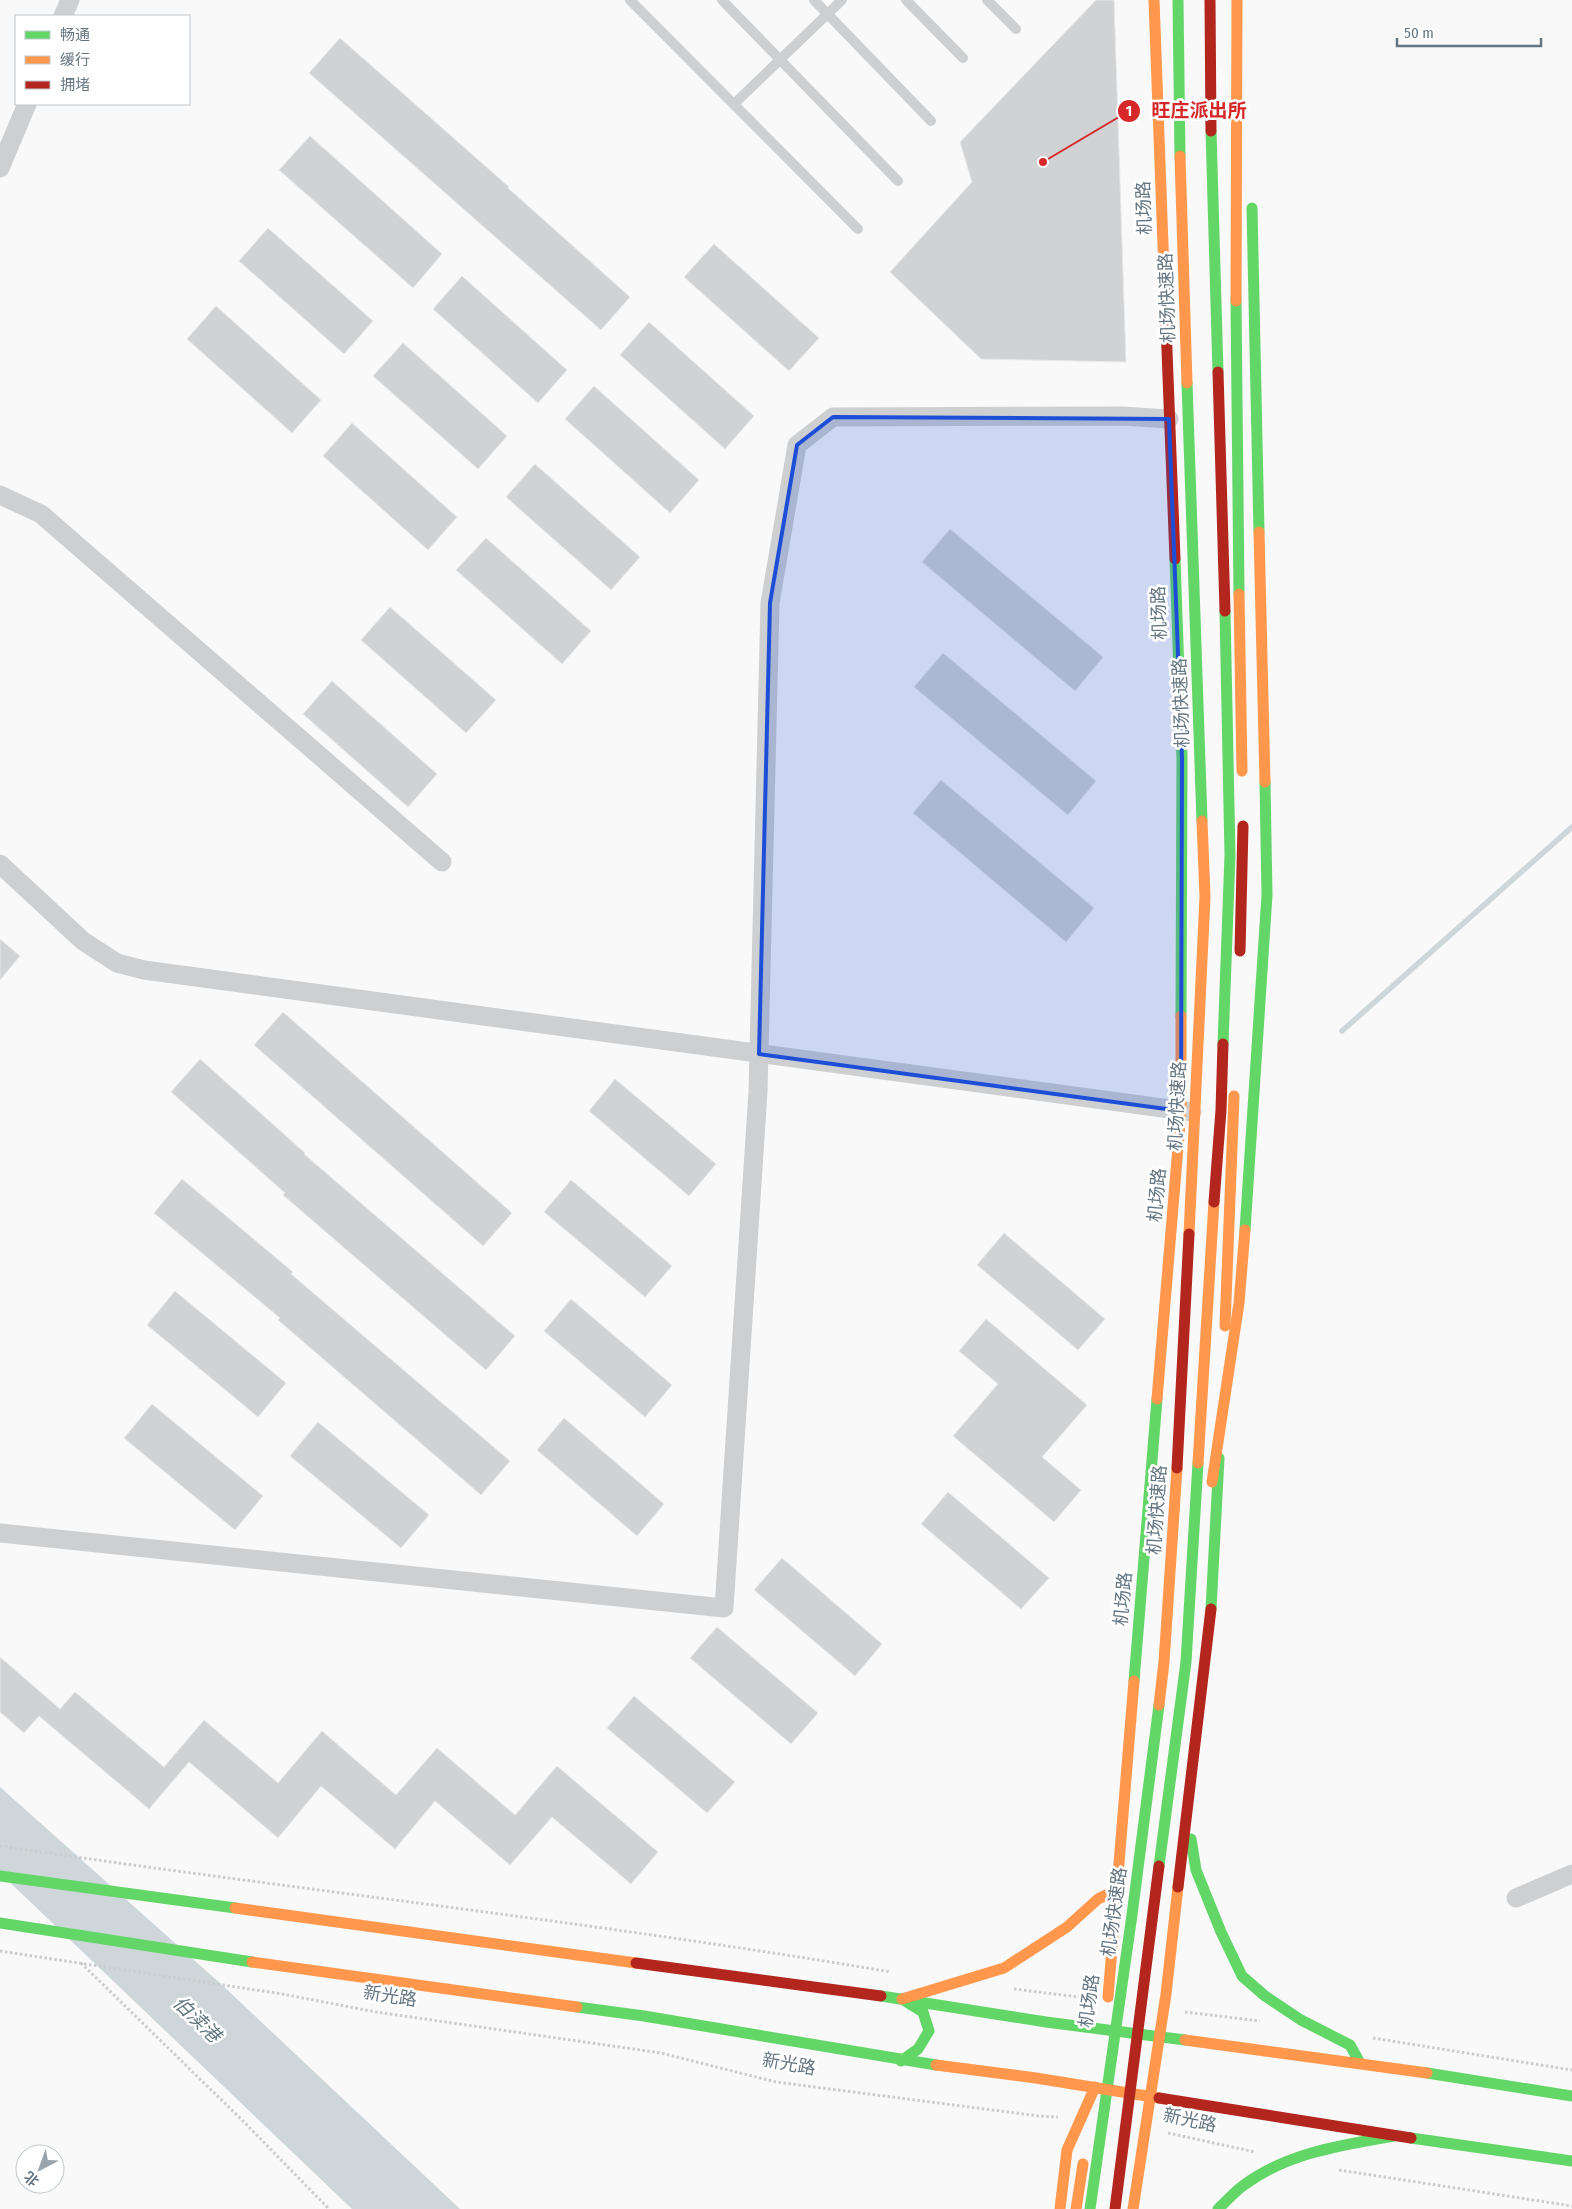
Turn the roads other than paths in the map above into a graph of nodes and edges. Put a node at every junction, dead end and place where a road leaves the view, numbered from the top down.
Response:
1 (70, 0) edge
2 (630, 0) edge
3 (722, 0) edge
4 (814, 0) edge
5 (842, 0) edge
6 (906, 0) edge
7 (987, 0) edge
8 (1154, 0) edge
9 (1178, 0) edge
10 (1210, 0) edge
11 (1237, 0) edge
12 (828, 14) junction
13 (63, 15) edge
14 (1016, 29) dead end
15 (1238, 43) junction
16 (964, 58) dead end
17 (780, 60) junction
18 (734, 104) junction
19 (27, 105) edge
20 (931, 120) dead end
21 (0, 168) edge
22 (1248, 169) dead end
23 (898, 181) dead end
24 (1251, 203) dead end
25 (858, 229) dead end
26 (1169, 419) junction
27 (0, 495) edge
28 (1242, 780) dead end
29 (1243, 809) dead end
30 (442, 862) dead end
31 (0, 864) edge
32 (1240, 958) dead end
33 (759, 1054) junction
34 (1235, 1088) dead end
35 (1181, 1111) junction
36 (1234, 1118) junction
37 (0, 1533) edge
38 (1186, 1662) junction
39 (1186, 1810) junction
40 (1572, 1874) edge
41 (0, 1876) edge
42 (1116, 1890) junction
43 (1516, 1898) dead end
44 (0, 1923) edge
45 (902, 1999) junction
46 (1105, 2020) junction
47 (1160, 2036) junction
48 (901, 2061) junction
49 (1360, 2063) junction
50 (1095, 2082) junction
51 (1151, 2096) junction
52 (1572, 2096) edge
53 (1087, 2134) dead end
54 (1394, 2136) junction
55 (1084, 2153) dead end
56 (1572, 2160) edge
57 (1060, 2209) edge
58 (1076, 2209) edge
59 (1090, 2209) edge
60 (1115, 2209) edge
61 (1133, 2209) edge
62 (1218, 2209) edge

1 - 13 street
2 - 18 lane
3 - 17 lane
4 - 12 lane
5 - 12 lane
6 - 16 lane
7 - 14 lane
8 - 26 main road, 机场路
9 - 59 main road, 机场快速路
10 - 38 main road
11 - 15 main road
12 - 17 lane
12 - 20 lane
15 - 22 main road
15 - 28 main road
17 - 18 lane
17 - 23 lane
18 - 25 lane
19 - 21 street
24 - 38 main road
26 - 33 street
26 - 35 main road, 机场路
27 - 30 street
29 - 32 main road
31 - 33 street
33 - 35 street
33 - 37 street
34 - 36 main road
35 - 36 street
35 - 42 main road, 机场路
36 - 39 main road
38 - 60 main road
39 - 47 main road
39 - 49 main road
40 - 43 street
41 - 45 main road
42 - 45 main road
42 - 46 main road, 机场路
44 - 48 main road, 新光路
45 - 46 main road
45 - 48 main road
46 - 47 main road
47 - 49 main road
47 - 51 main road
48 - 50 main road, 新光路
49 - 52 main road
50 - 51 main road, 新光路
50 - 53 main road
50 - 57 main road
51 - 54 main road, 新光路
51 - 61 main road
54 - 56 main road, 新光路
54 - 62 main road
55 - 58 main road

